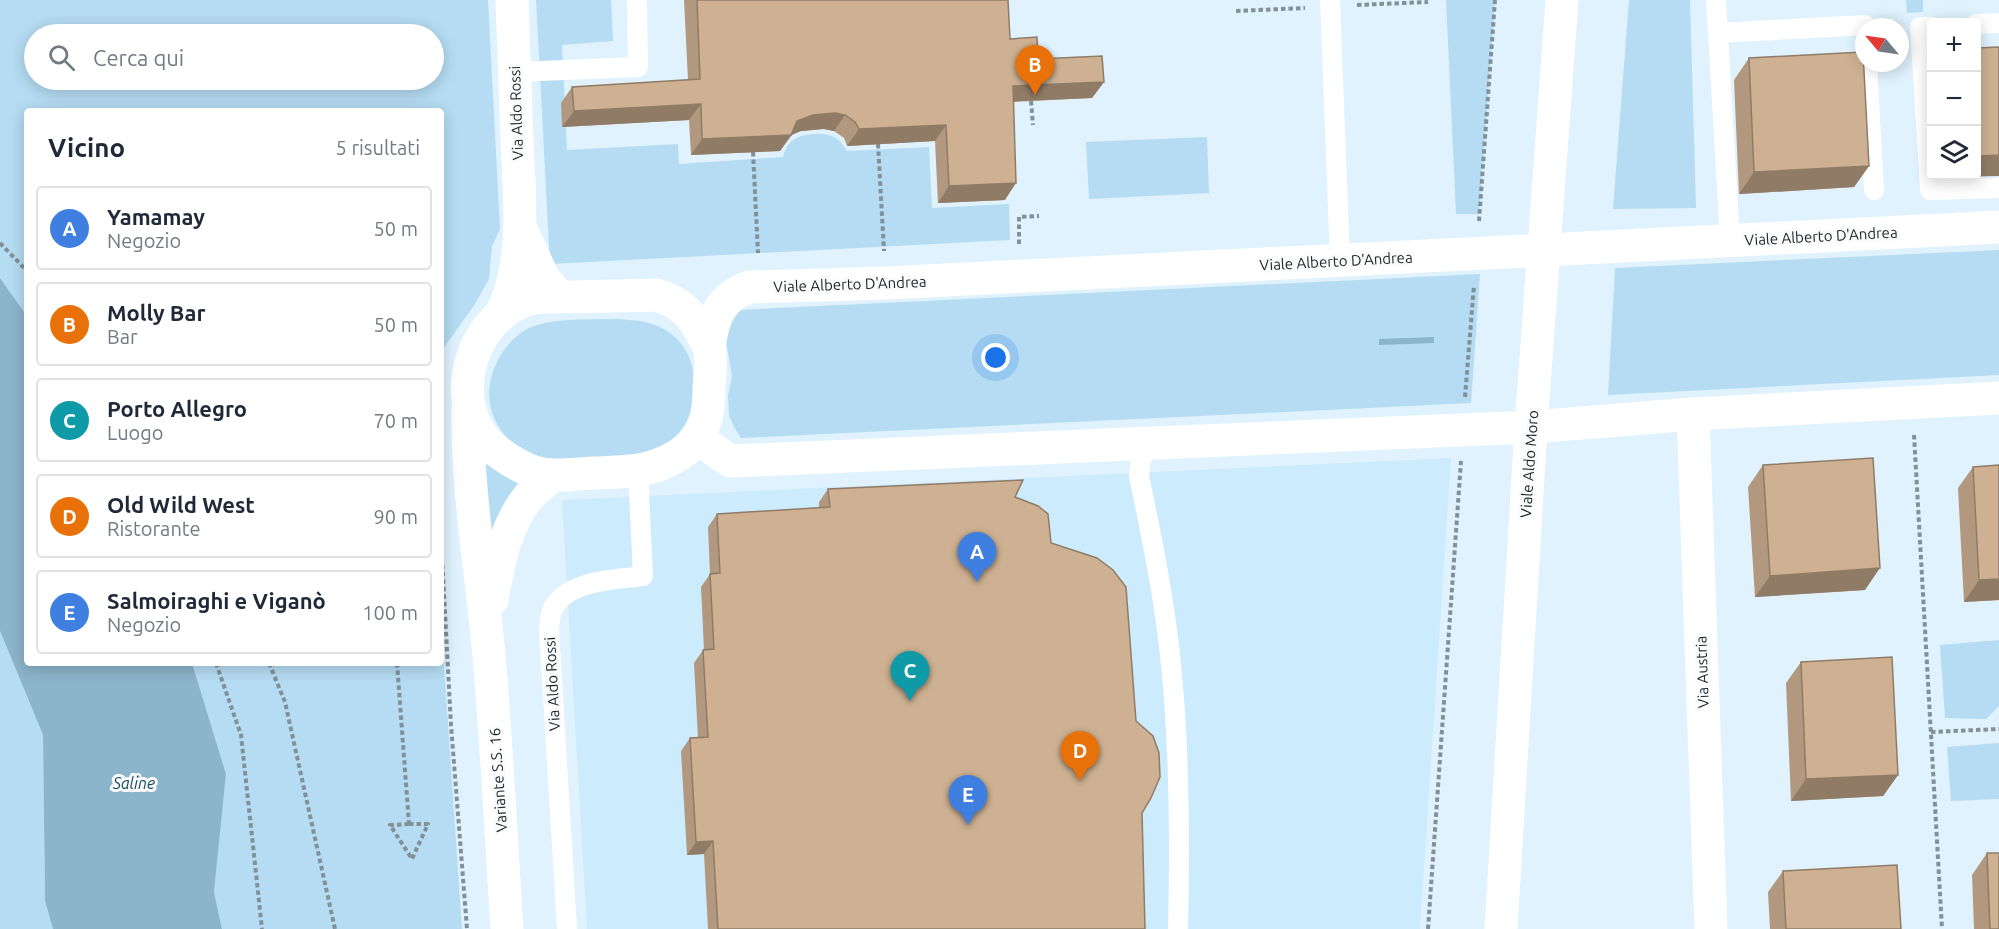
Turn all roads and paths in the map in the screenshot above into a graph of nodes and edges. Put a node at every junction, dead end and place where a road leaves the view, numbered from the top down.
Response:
1 (512, 0) edge
2 (637, 0) edge
3 (1330, 0) edge
4 (1495, 0) edge
5 (1562, 0) edge
6 (1716, 0) edge
7 (1999, 23) edge
8 (1981, 24) edge
9 (1855, 26) edge
10 (1927, 27) edge
11 (1718, 33) junction
12 (515, 72) junction
13 (1867, 72) edge
14 (1031, 101) edge
15 (1033, 125) dead end
16 (878, 144) edge
17 (753, 152) edge
18 (1999, 189) edge
19 (1874, 190) dead end
20 (1039, 216) dead end
21 (520, 226) junction
22 (1479, 226) dead end
23 (1999, 227) edge
24 (1730, 240) junction
25 (0, 243) edge
26 (1544, 250) junction
27 (1020, 254) dead end
28 (1340, 261) junction
29 (24, 268) edge
30 (1474, 282) dead end
31 (886, 283) junction
32 (759, 286) junction
33 (560, 297) junction
34 (500, 316) junction
35 (709, 347) junction
36 (1465, 398) dead end
37 (1999, 398) edge
38 (468, 403) junction
39 (1693, 414) junction
40 (1531, 427) junction
41 (1914, 431) dead end
42 (697, 438) junction
43 (1151, 444) junction
44 (1461, 455) dead end
45 (638, 471) junction
46 (553, 475) junction
47 (444, 590) edge
48 (487, 631) junction
49 (217, 666) edge
50 (270, 666) edge
51 (397, 666) edge
52 (1999, 729) edge
53 (1932, 732) junction
54 (409, 824) junction
55 (262, 929) edge
56 (335, 929) edge
57 (467, 929) edge
58 (507, 929) edge
59 (567, 929) edge
60 (1178, 929) edge
61 (1428, 929) edge
62 (1501, 929) edge
63 (1711, 929) edge
64 (1942, 929) edge

1 - 12 street, Via Aldo Rossi
2 - 12 lane
3 - 28 lane
4 - 22 path
5 - 26 street, Viale Aldo Moro
6 - 11 lane
7 - 8 lane
9 - 11 lane
10 - 18 lane
11 - 24 lane
12 - 21 street, Via Aldo Rossi
13 - 19 lane
14 - 15 path
16 - 31 path
17 - 32 path
20 - 27 path
21 - 33 street, Via Aldo Rossi
21 - 34 street, Via Aldo Rossi
23 - 24 street, Viale Alberto D'Andrea
24 - 26 street, Viale Alberto D'Andrea
25 - 29 path
26 - 28 street, Viale Alberto D'Andrea
26 - 40 street, Viale Aldo Moro
28 - 31 street, Viale Alberto D'Andrea
30 - 36 path
31 - 32 street, Viale Alberto D'Andrea
32 - 35 street, Viale Alberto D'Andrea
33 - 34 street
33 - 35 street
34 - 38 street, Variante S.S. 16
35 - 42 street, Viale Alberto D'Andrea
37 - 39 street
38 - 46 street
38 - 48 street, Variante S.S. 16
39 - 40 street
39 - 63 street, Via Austria
40 - 43 street
40 - 62 street, Viale Aldo Moro
41 - 53 path
42 - 43 street
42 - 45 street
43 - 60 lane
44 - 61 path
45 - 46 street
45 - 59 lane, Via Aldo Rossi
46 - 48 street, Variante S.S. 16
47 - 57 path
48 - 58 street, Variante S.S. 16
49 - 55 path
50 - 56 path
51 - 54 path
52 - 53 path
53 - 64 path
54 - 54 path

